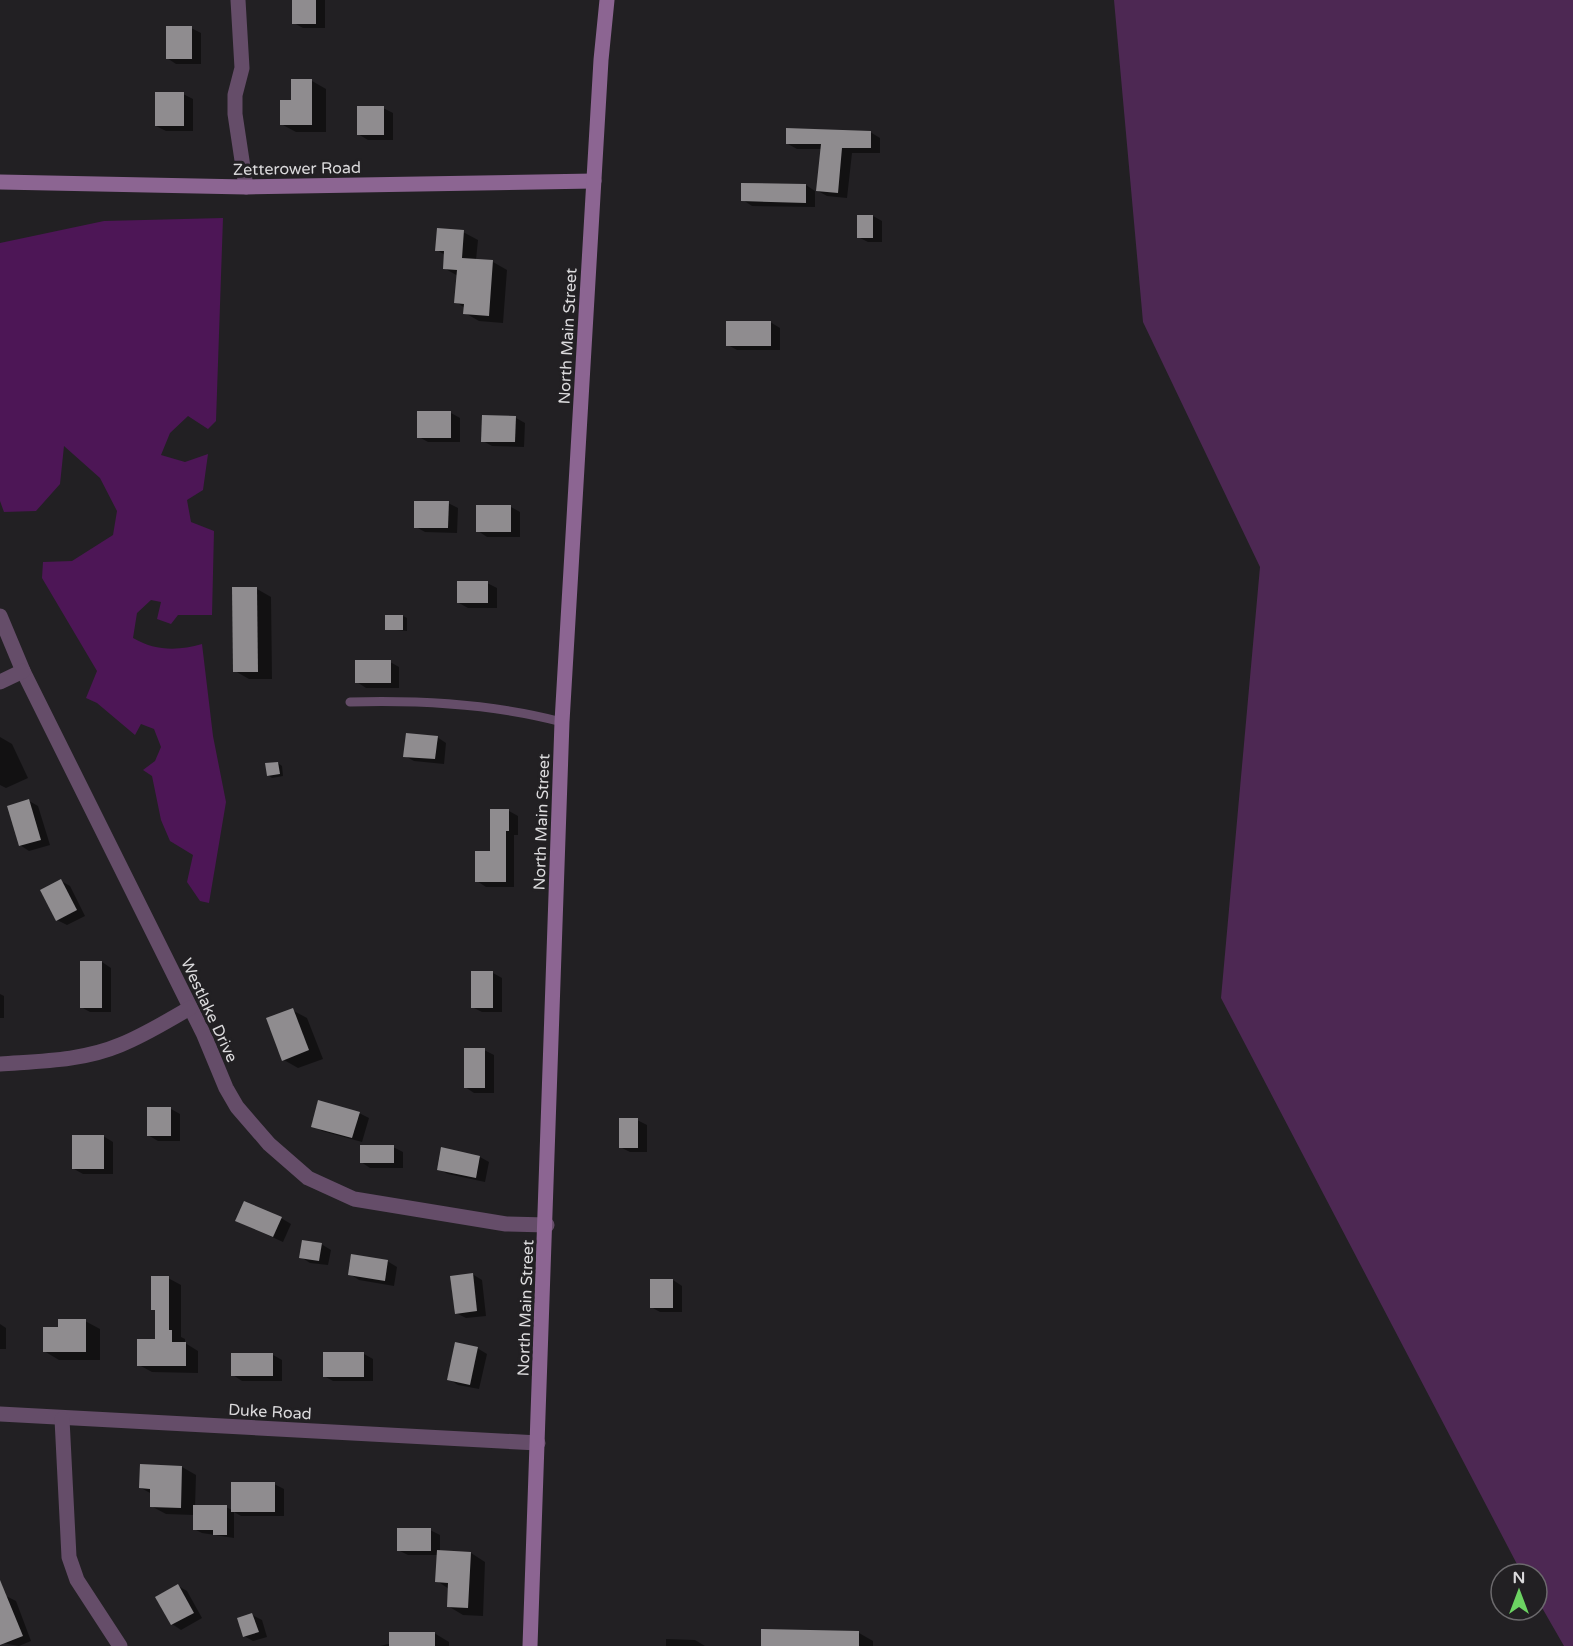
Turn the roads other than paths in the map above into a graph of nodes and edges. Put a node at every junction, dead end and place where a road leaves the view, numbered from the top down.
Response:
1 (238, 0) edge
2 (607, 0) edge
3 (594, 181) junction
4 (0, 182) edge
5 (246, 187) junction
6 (0, 616) edge
7 (23, 670) junction
8 (0, 682) edge
9 (350, 702) dead end
10 (562, 722) junction
11 (190, 1008) junction
12 (0, 1064) edge
13 (547, 1225) junction
14 (0, 1414) edge
15 (62, 1419) junction
16 (538, 1443) junction
17 (120, 1646) edge
18 (530, 1646) edge

1 - 5 street
2 - 3 street, North Main Street
3 - 5 street, Zetterower Road
3 - 10 street, North Main Street
4 - 5 street, Zetterower Road
6 - 7 street, Westlake Drive
7 - 8 street
7 - 11 street, Westlake Drive
9 - 10 lane
10 - 13 street, North Main Street
11 - 12 street
11 - 13 street, Westlake Drive
13 - 16 street, North Main Street
14 - 15 street, Duke Road
15 - 16 street, Duke Road
15 - 17 street
16 - 18 street, North Main Street

